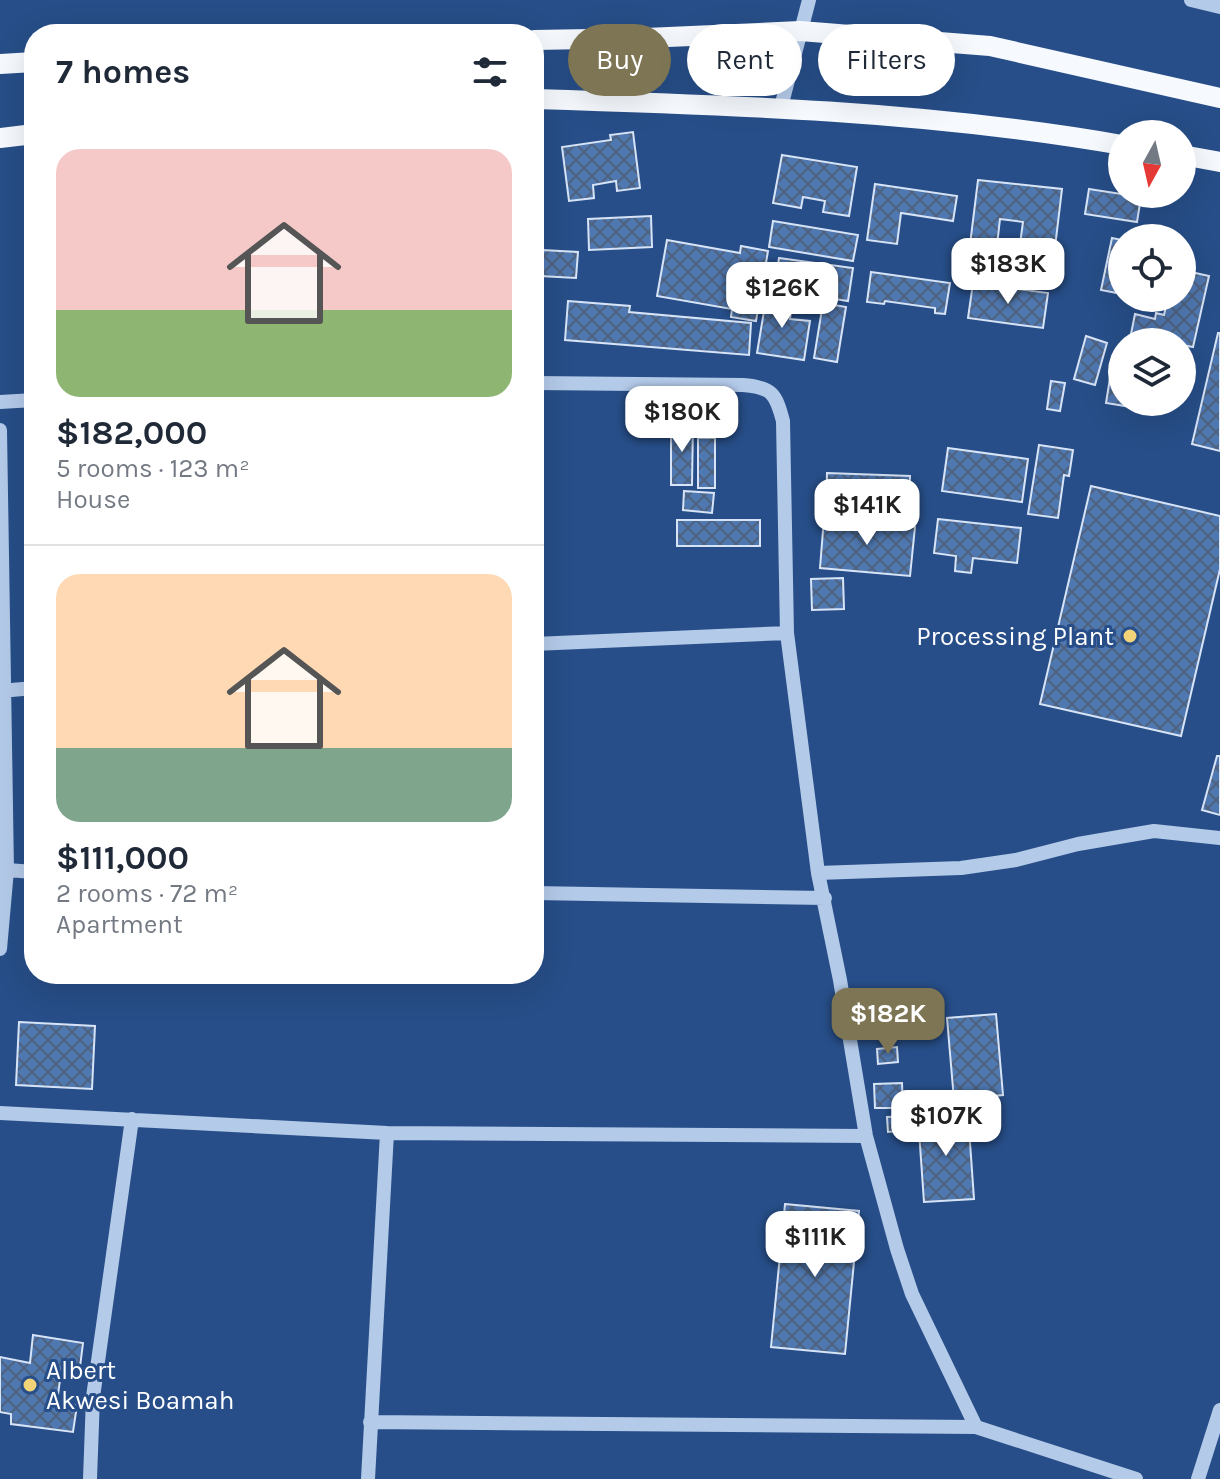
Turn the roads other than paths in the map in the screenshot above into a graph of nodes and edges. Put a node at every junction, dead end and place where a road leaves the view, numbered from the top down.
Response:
1 (809, 0) edge
2 (1191, 0) edge
3 (1220, 7) edge
4 (802, 24) edge
5 (802, 31) edge
6 (687, 36) edge
7 (544, 40) edge
8 (24, 63) edge
9 (0, 64) edge
10 (784, 96) edge
11 (1220, 98) edge
12 (544, 99) edge
13 (781, 107) junction
14 (24, 135) edge
15 (0, 138) edge
16 (1108, 143) edge
17 (1196, 158) edge
18 (1220, 162) edge
19 (544, 383) edge
20 (24, 401) edge
21 (0, 402) edge
22 (0, 430) edge
23 (787, 633) junction
24 (544, 644) edge
25 (24, 689) edge
26 (3, 691) edge
27 (1220, 838) edge
28 (7, 870) junction
29 (24, 871) edge
30 (818, 873) junction
31 (544, 893) edge
32 (825, 898) junction
33 (2, 916) edge
34 (0, 949) edge
35 (0, 1113) edge
36 (132, 1119) junction
37 (387, 1133) junction
38 (866, 1136) junction
39 (1220, 1410) edge
40 (370, 1422) junction
41 (976, 1427) junction
42 (90, 1479) edge
43 (368, 1479) edge
44 (1136, 1479) edge
45 (1198, 1479) edge

1 - 4 street
2 - 3 street
5 - 11 main road
6 - 7 main road
8 - 9 main road
10 - 13 street
12 - 13 main road
13 - 16 main road
14 - 15 main road
17 - 18 main road
19 - 23 street
20 - 21 street
22 - 26 street
23 - 24 street
23 - 30 street
25 - 26 street
26 - 28 street
27 - 30 street
28 - 29 street
28 - 33 street
30 - 32 street
31 - 32 street
32 - 38 street
33 - 34 street
35 - 36 street
36 - 37 street
36 - 42 street
37 - 38 street
37 - 40 street
38 - 41 street
39 - 45 street
40 - 41 street
40 - 43 street
41 - 44 street

